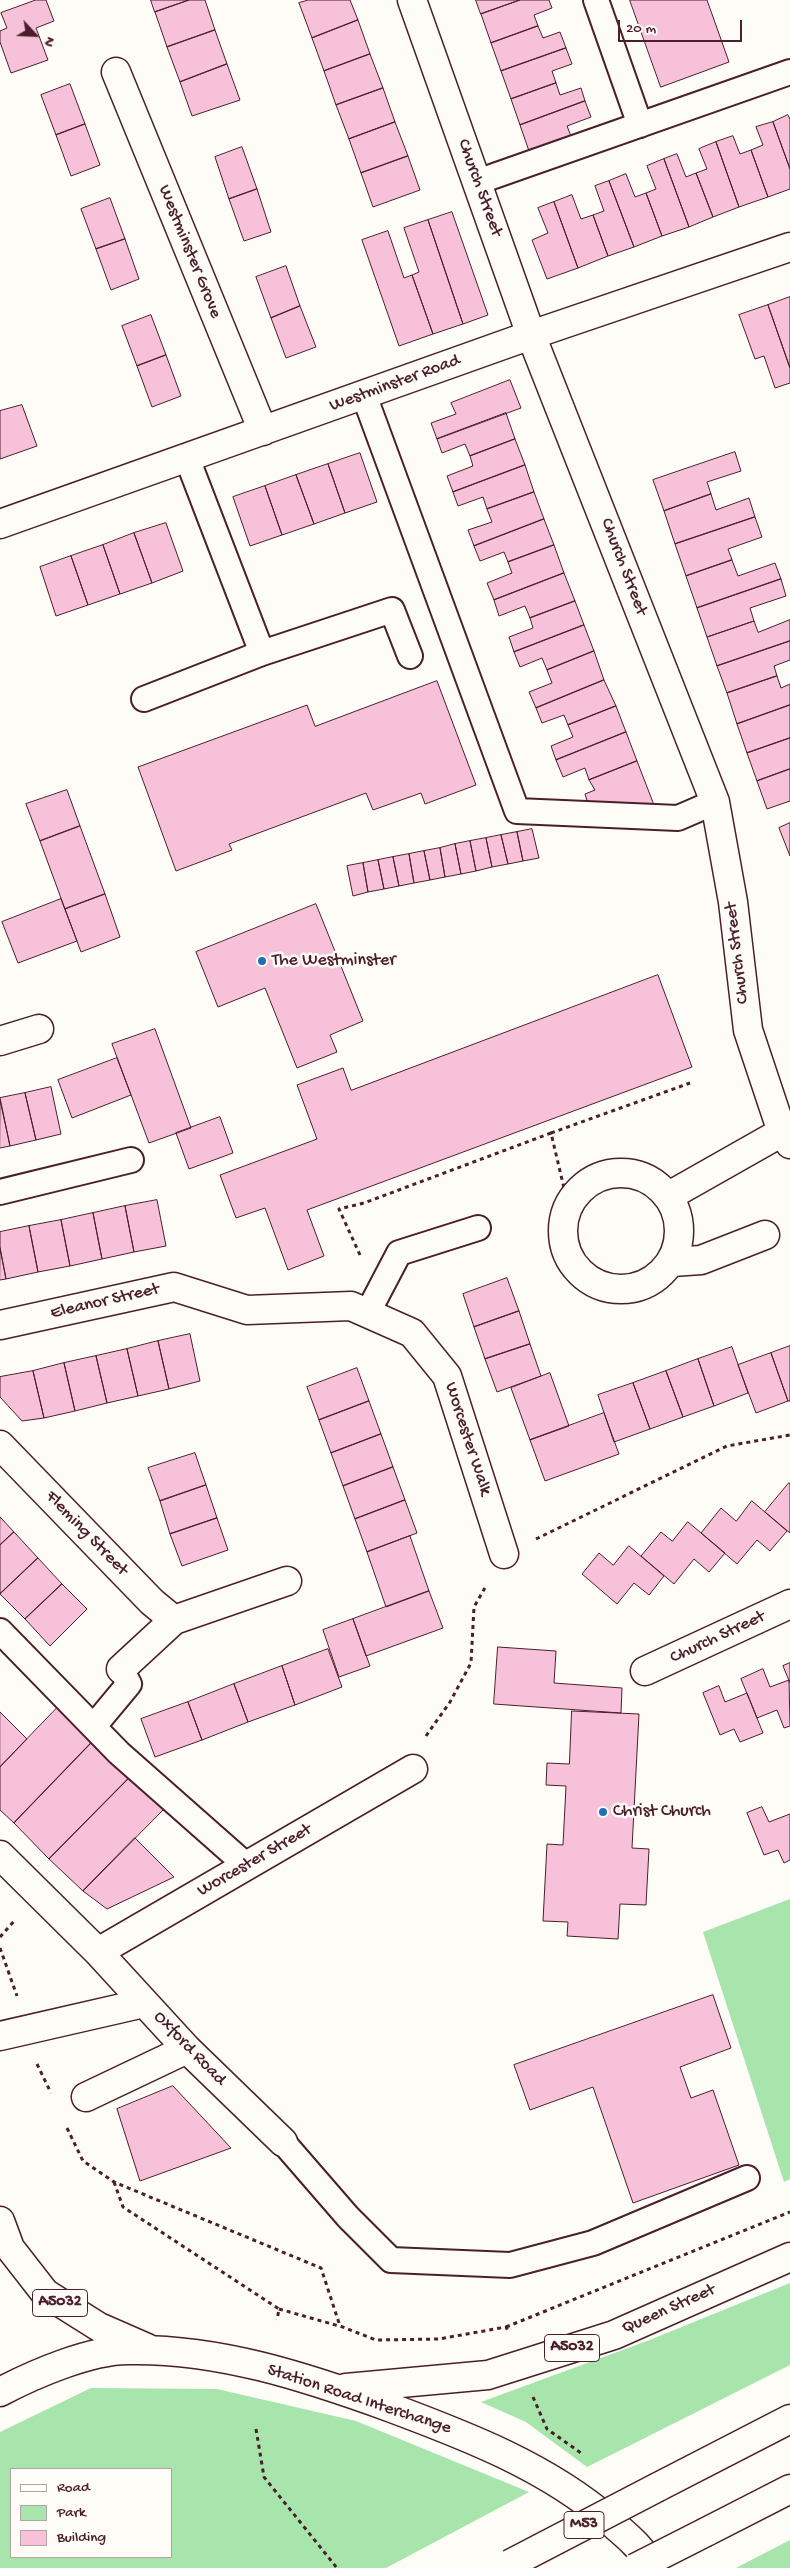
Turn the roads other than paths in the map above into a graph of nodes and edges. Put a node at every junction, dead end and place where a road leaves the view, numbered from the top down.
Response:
1 (412, 0) edge
2 (596, 0) edge
3 (116, 72) dead end
4 (790, 72) edge
5 (640, 125) junction
6 (477, 182) junction
7 (790, 246) edge
8 (531, 335) junction
9 (364, 395) junction
10 (263, 431) junction
11 (187, 458) junction
12 (0, 524) edge
13 (262, 654) junction
14 (410, 656) dead end
15 (144, 698) dead end
16 (715, 802) junction
17 (39, 1029) dead end
18 (0, 1041) edge
19 (786, 1138) edge
20 (130, 1160) dead end
21 (0, 1192) edge
22 (669, 1196) junction
23 (478, 1228) dead end
24 (765, 1235) dead end
25 (672, 1262) junction
26 (372, 1303) junction
27 (0, 1325) edge
28 (412, 1333) joint
29 (0, 1446) edge
30 (504, 1554) road end
31 (287, 1582) dead end
32 (790, 1604) edge
33 (174, 1620) junction
34 (0, 1632) edge
35 (121, 1669) joint
36 (645, 1671) dead end
37 (94, 1726) junction
38 (405, 1774) road end
39 (0, 1855) edge
40 (247, 1866) junction
41 (98, 1952) junction
42 (144, 2003) junction
43 (0, 2036) edge
44 (187, 2049) junction
45 (86, 2097) dead end
46 (283, 2142) joint
47 (747, 2178) dead end
48 (0, 2220) edge
49 (790, 2257) edge
50 (152, 2351) junction
51 (339, 2389) junction
52 (0, 2392) edge
53 (790, 2419) edge
54 (790, 2488) edge
55 (506, 2566) edge
56 (635, 2568) edge
57 (651, 2568) edge

1 - 6 main road, Church Street
2 - 5 lane
3 - 10 main road, Westminster Grove
4 - 5 lane
5 - 6 lane
6 - 8 main road, Church Street
7 - 8 main road, Westminster Road
8 - 9 main road, Westminster Road
8 - 16 main road, Church Street
9 - 10 main road, Westminster Road
9 - 16 lane
10 - 11 main road, Westminster Road
11 - 12 main road, Westminster Road
11 - 13 lane
13 - 14 lane
13 - 15 lane
16 - 19 main road, Church Street
17 - 18 main road
19 - 22 main road
20 - 21 lane
22 - 25 main road
22 - 25 main road
23 - 26 lane
24 - 25 main road
26 - 27 main road, Eleanor Street
26 - 28 main road, Eleanor Street
28 - 30 main road, Worcester Walk
29 - 33 main road, Fleming Street
31 - 33 main road
32 - 36 main road, Church Street
33 - 35 main road
34 - 37 lane
35 - 37 lane
37 - 40 lane
38 - 40 main road, Worcester Street
39 - 41 main road, Oxford Road
40 - 41 main road, Worcester Street
41 - 42 main road, Oxford Road
42 - 43 main road
42 - 44 main road, Oxford Road
44 - 45 main road
44 - 46 main road, Oxford Road
46 - 47 lane
48 - 50 main road, A5032
49 - 51 main road, Queen Street / A5032
50 - 51 main road, Station Road Interchange / A5032
50 - 52 main road, Station Road Interchange / A5032
51 - 57 main road, Station Road Interchange / A5032
53 - 55 main road, M53, bridge
54 - 56 main road, bridge

